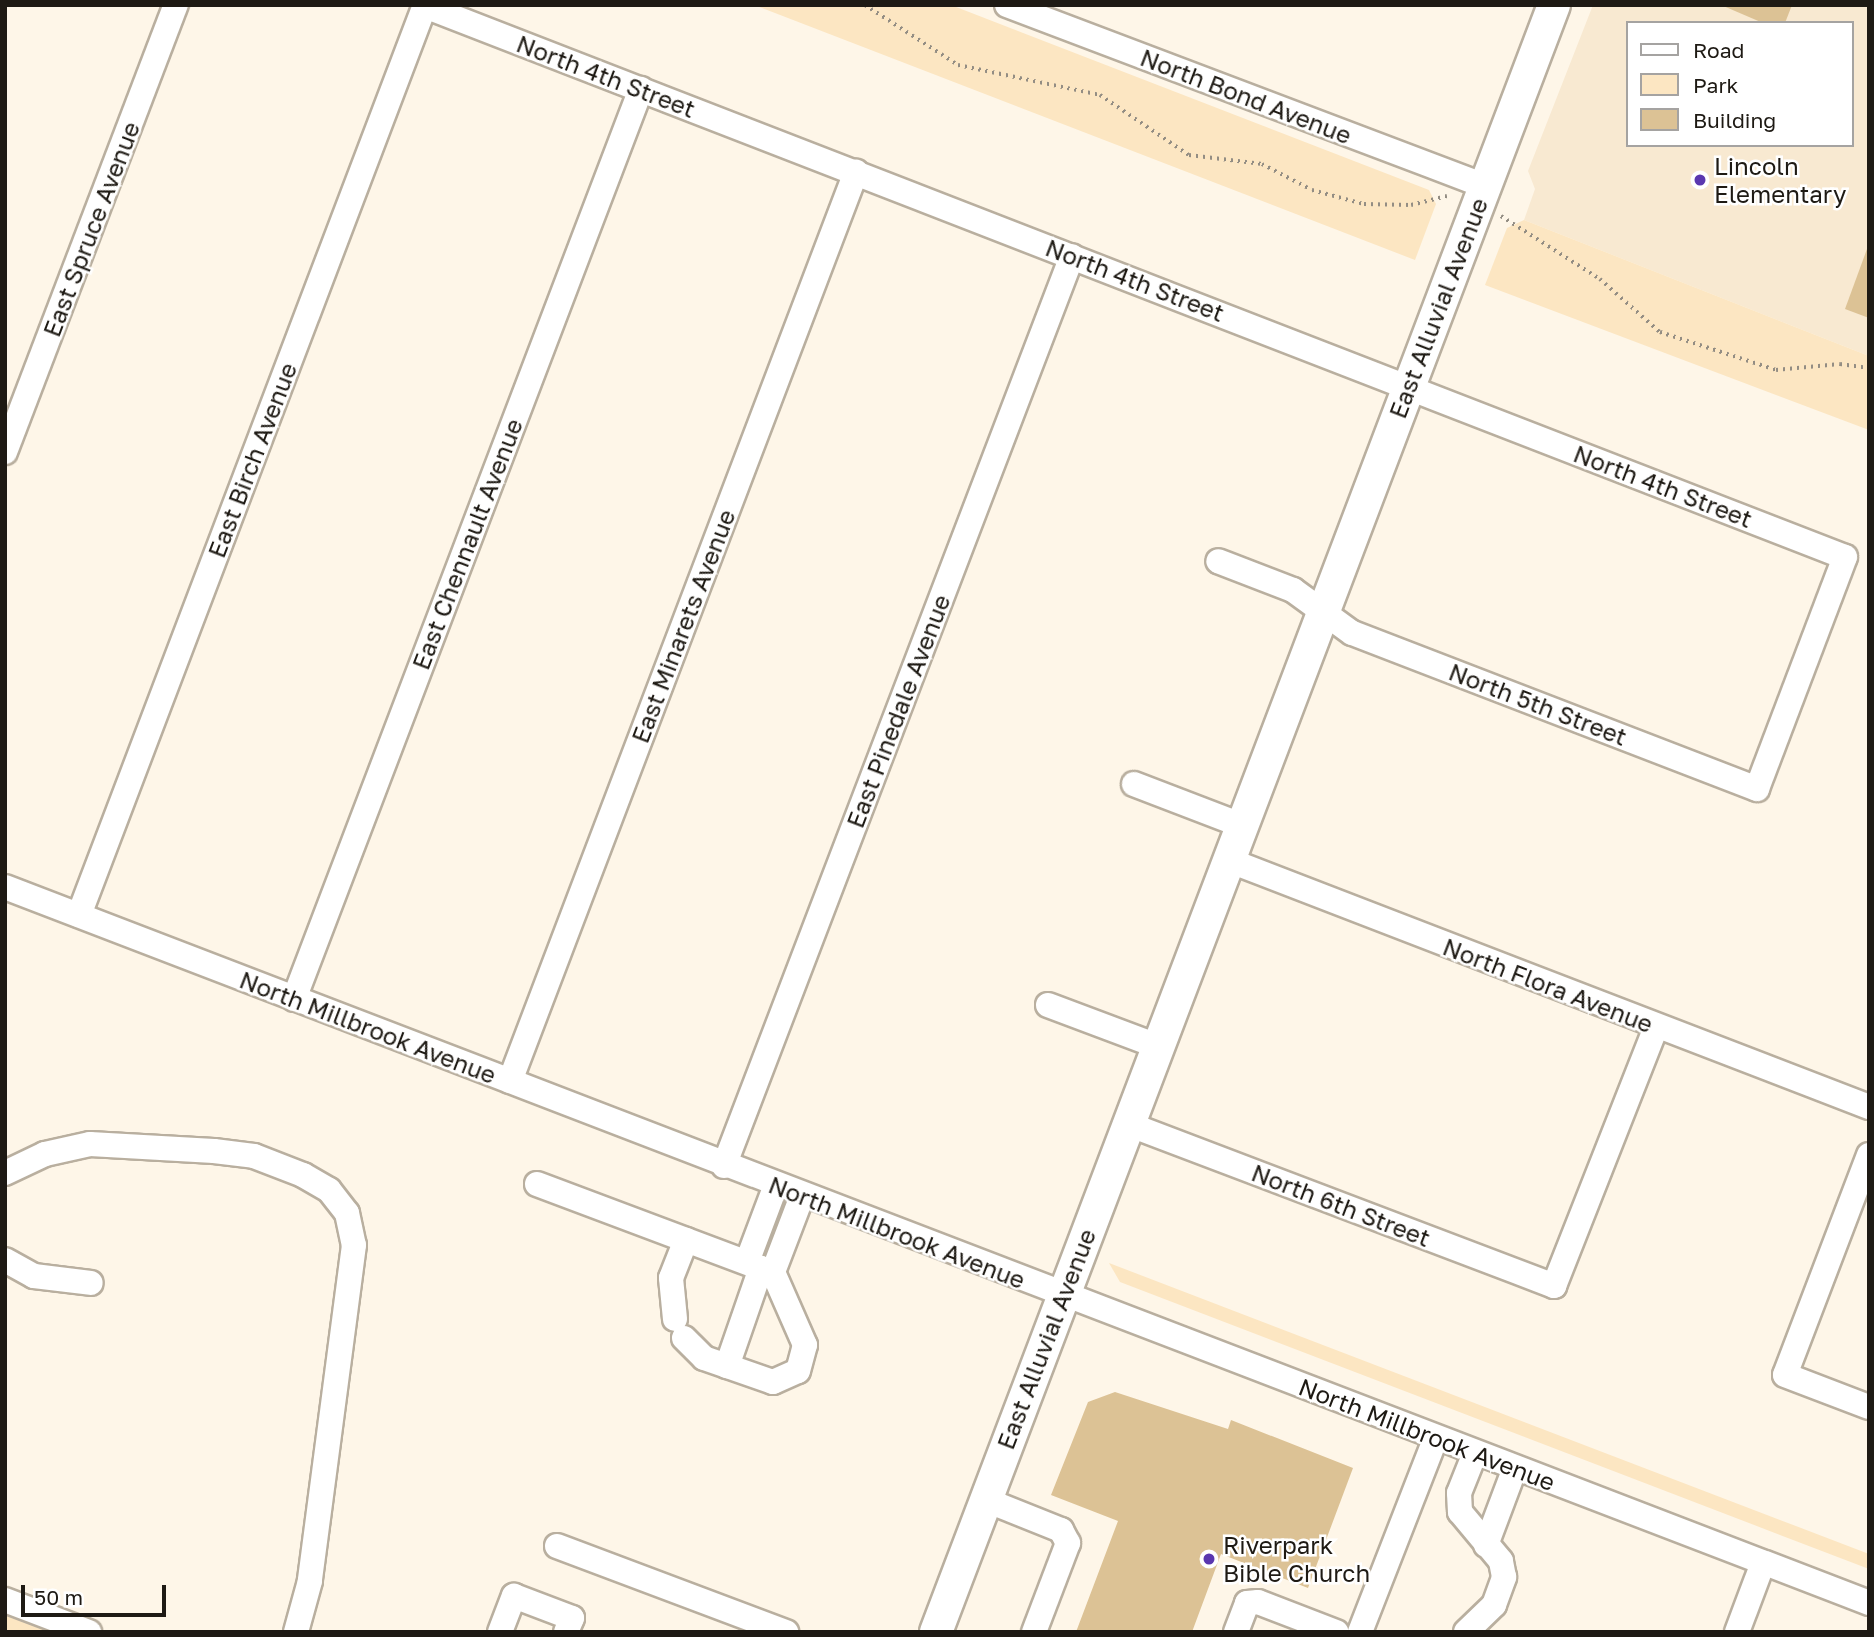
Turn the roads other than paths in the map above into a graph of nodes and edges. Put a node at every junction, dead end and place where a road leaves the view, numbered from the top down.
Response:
1 (176, 5) edge
2 (1007, 5) edge
3 (1554, 5) edge
4 (425, 6) edge
5 (641, 89) junction
6 (856, 172) junction
7 (1485, 186) junction
8 (1072, 256) junction
9 (1408, 387) junction
10 (5, 452) edge
11 (1218, 561) dead end
12 (1322, 611) junction
13 (1134, 784) dead end
14 (1757, 789) joint
15 (1241, 825) junction
16 (1228, 860) junction
17 (5, 887) edge
18 (79, 915) junction
19 (294, 999) junction
20 (1048, 1005) dead end
21 (1656, 1027) junction
22 (1157, 1046) junction
23 (510, 1081) junction
24 (1869, 1107) edge
25 (1128, 1124) junction
26 (1869, 1155) edge
27 (724, 1166) junction
28 (5, 1173) edge
29 (537, 1184) dead end
30 (776, 1185) junction
31 (803, 1196) junction
32 (686, 1240) junction
33 (5, 1261) edge
34 (760, 1267) junction
35 (91, 1283) dead end
36 (1063, 1294) junction
37 (727, 1366) junction
38 (1869, 1407) edge
39 (1436, 1437) junction
40 (1475, 1453) junction
41 (1515, 1468) junction
42 (986, 1500) junction
43 (1486, 1545) junction
44 (557, 1546) dead end
45 (1763, 1563) junction
46 (5, 1600) edge
47 (1869, 1604) edge
48 (89, 1632) edge
49 (296, 1632) edge
50 (500, 1632) edge
51 (566, 1632) edge
52 (786, 1632) edge
53 (936, 1632) edge
54 (1034, 1632) edge
55 (1236, 1632) edge
56 (1336, 1632) edge
57 (1360, 1632) edge
58 (1466, 1632) edge
59 (1737, 1632) edge

1 - 10 street, East Spruce Avenue
2 - 7 street, North Bond Avenue
3 - 7 main road, East Alluvial Avenue
4 - 5 street, North 4th Street
4 - 18 street, East Birch Avenue
5 - 6 street, North 4th Street
5 - 19 street, East Chennault Avenue
6 - 8 street, North 4th Street
6 - 23 street, East Minarets Avenue
7 - 9 main road, East Alluvial Avenue
8 - 9 street, North 4th Street
8 - 27 street, East Pinedale Avenue
9 - 12 main road, East Alluvial Avenue
9 - 14 street, North 4th Street
11 - 12 street
12 - 14 street, North 5th Street
12 - 15 main road, East Alluvial Avenue
13 - 15 street
15 - 16 main road, East Alluvial Avenue
16 - 21 street, North Flora Avenue
16 - 22 main road, East Alluvial Avenue
17 - 18 street, North Millbrook Avenue
18 - 19 street, North Millbrook Avenue
19 - 23 street, North Millbrook Avenue
20 - 22 street
21 - 24 street, North Flora Avenue
21 - 25 street, North 6th Street
22 - 25 main road, East Alluvial Avenue
23 - 27 street, North Millbrook Avenue
25 - 36 main road, East Alluvial Avenue
26 - 38 street
27 - 30 street, North Millbrook Avenue
28 - 49 street
29 - 32 street
30 - 31 street, North Millbrook Avenue
30 - 34 street
31 - 34 street
31 - 36 street, North Millbrook Avenue
32 - 34 street
32 - 37 street
33 - 35 street
34 - 37 street
34 - 37 street
36 - 39 street, North Millbrook Avenue
36 - 42 main road, East Alluvial Avenue
39 - 40 street, North Millbrook Avenue
39 - 57 street
40 - 41 street, North Millbrook Avenue
40 - 43 street
41 - 43 street
41 - 45 street, North Millbrook Avenue
42 - 53 main road, East Alluvial Avenue
42 - 54 street
43 - 58 street
44 - 52 street
45 - 47 street, North Millbrook Avenue
45 - 59 street
46 - 48 street
50 - 51 street
55 - 56 street

